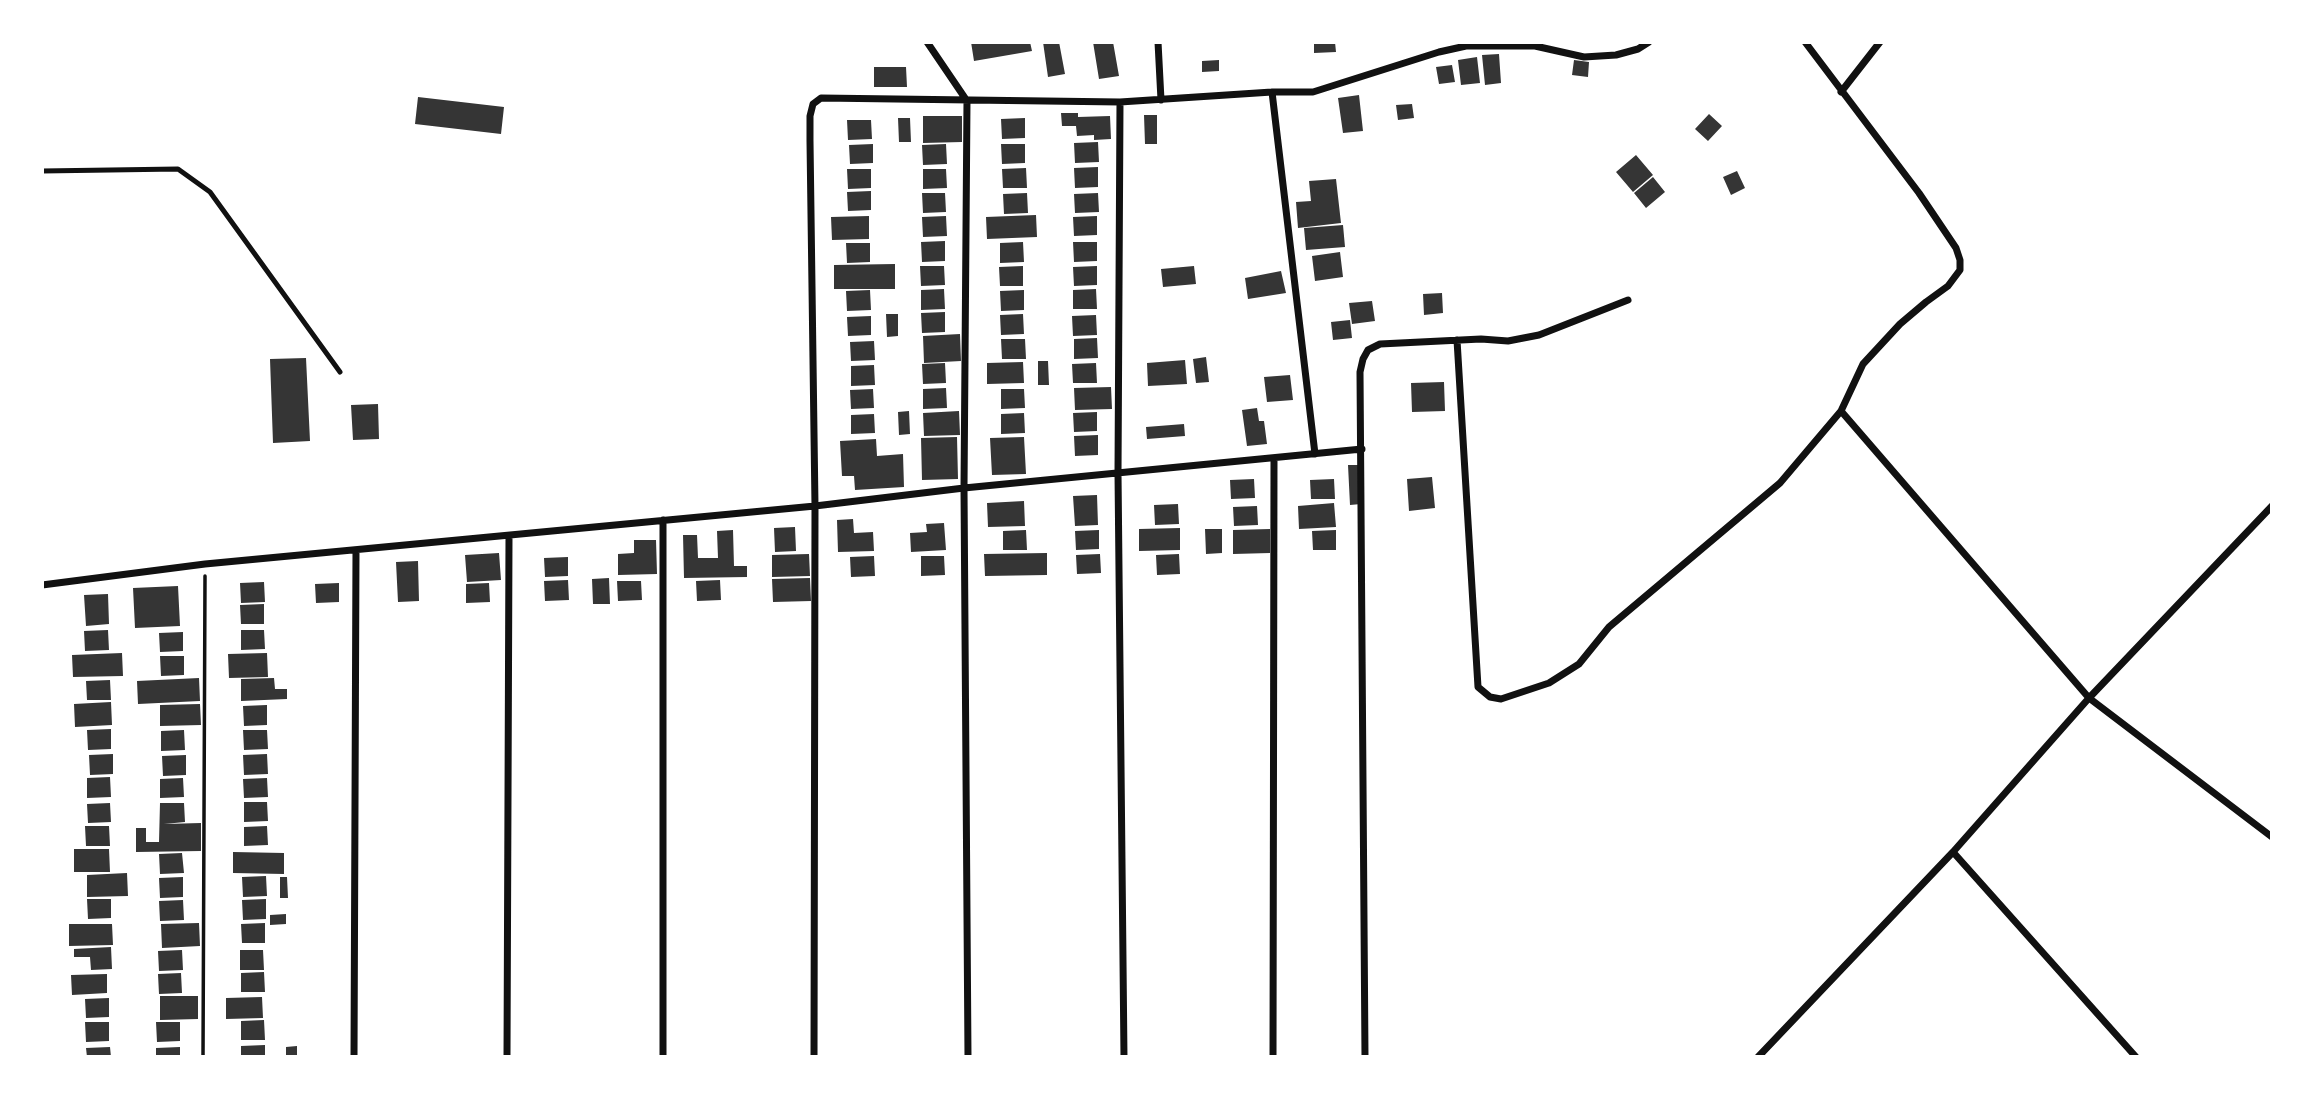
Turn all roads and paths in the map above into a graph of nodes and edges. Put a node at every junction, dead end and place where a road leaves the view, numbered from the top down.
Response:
1 (927, 42) edge
2 (1158, 42) edge
3 (1649, 42) edge
4 (1805, 42) edge
5 (1880, 42) edge
6 (1272, 92) junction
7 (1841, 92) junction
8 (1161, 100) junction
9 (967, 101) junction
10 (1120, 103) junction
11 (42, 171) edge
12 (1628, 300) dead end
13 (1457, 340) junction
14 (340, 372) dead end
15 (1841, 411) junction
16 (1362, 449) junction
17 (1315, 454) junction
18 (1274, 459) junction
19 (1118, 473) junction
20 (964, 488) junction
21 (815, 506) junction
22 (2272, 506) edge
23 (663, 520) junction
24 (509, 537) junction
25 (356, 550) junction
26 (205, 564) junction
27 (42, 585) edge
28 (2089, 698) junction
29 (2272, 836) edge
30 (1953, 852) junction
31 (204, 1057) edge
32 (354, 1057) edge
33 (507, 1057) edge
34 (663, 1057) edge
35 (814, 1057) edge
36 (968, 1057) edge
37 (1124, 1057) edge
38 (1273, 1057) edge
39 (1365, 1057) edge
40 (1758, 1057) edge
41 (2136, 1057) edge

1 - 9 street
2 - 8 street
3 - 6 street
4 - 7 street
5 - 7 street
6 - 8 street
6 - 17 street
7 - 15 street
8 - 10 street
9 - 10 street
9 - 20 street
9 - 21 street
10 - 19 street
11 - 14 lane
12 - 13 street
13 - 15 street
13 - 16 street
15 - 28 street
16 - 17 street
16 - 39 street
17 - 18 street
18 - 19 street
18 - 38 street
19 - 20 street
19 - 37 street
20 - 21 street
20 - 36 street
21 - 23 street
21 - 35 street
22 - 28 street
23 - 24 street
23 - 34 street
24 - 25 street
24 - 33 street
25 - 26 street
25 - 32 street
26 - 27 street
26 - 31 path
28 - 29 street
28 - 30 street
30 - 40 street
30 - 41 street

